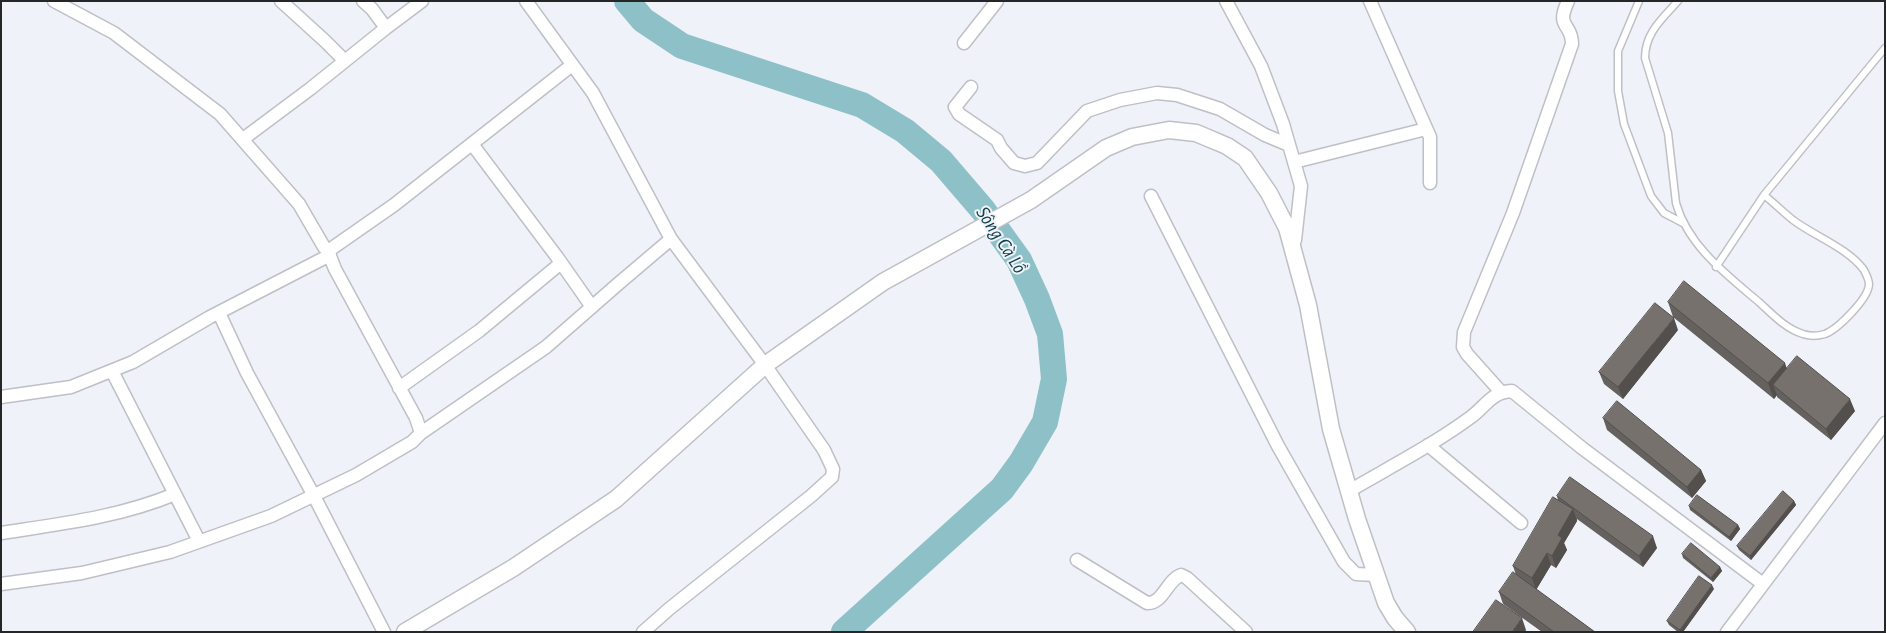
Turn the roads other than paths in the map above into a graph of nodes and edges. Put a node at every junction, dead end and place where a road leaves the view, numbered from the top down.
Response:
1 (54, 1) edge
2 (281, 1) edge
3 (363, 1) edge
4 (422, 1) edge
5 (526, 1) edge
6 (997, 1) edge
7 (1226, 1) edge
8 (1370, 1) edge
9 (1568, 1) edge
10 (1639, 1) edge
11 (1678, 1) edge
12 (386, 28) junction
13 (964, 43) dead end
14 (1885, 48) edge
15 (345, 61) junction
16 (572, 65) junction
17 (971, 87) dead end
18 (1426, 129) junction
19 (243, 139) junction
20 (472, 144) junction
21 (1289, 145) junction
22 (1294, 162) junction
23 (1430, 183) dead end
24 (1764, 194) junction
25 (1151, 196) dead end
26 (1683, 223) junction
27 (671, 239) junction
28 (1292, 246) junction
29 (329, 253) junction
30 (561, 263) junction
31 (1716, 267) junction
32 (592, 307) junction
33 (219, 313) junction
34 (765, 365) junction
35 (112, 371) junction
36 (399, 388) junction
37 (1502, 392) junction
38 (1, 397) edge
39 (1885, 423) edge
40 (421, 433) junction
41 (1428, 445) junction
42 (1349, 491) junction
43 (175, 494) junction
44 (314, 496) junction
45 (1521, 523) dead end
46 (1, 534) edge
47 (200, 541) junction
48 (1077, 560) dead end
49 (1376, 575) junction
50 (1, 584) edge
51 (1763, 584) junction
52 (384, 632) edge
53 (405, 632) edge
54 (643, 632) edge
55 (1246, 632) edge
56 (1406, 632) edge
57 (1727, 632) edge

1 - 19 street
2 - 15 street
3 - 12 street
4 - 12 street
5 - 16 street
6 - 13 street
7 - 21 street
8 - 18 street
9 - 37 street
10 - 26 lane
11 - 26 lane
12 - 15 street
14 - 24 lane
15 - 19 street
16 - 20 street
16 - 27 street
17 - 21 street
18 - 22 street
18 - 23 street
19 - 29 street
20 - 29 street
20 - 30 street
21 - 22 street
22 - 28 street
24 - 31 lane
24 - 31 lane
25 - 49 street
26 - 31 lane
27 - 32 street
27 - 34 street
28 - 34 street
28 - 42 street
29 - 33 street
29 - 36 street
30 - 32 street
30 - 36 street
32 - 40 street
33 - 35 street
33 - 44 street
34 - 53 street
34 - 54 street
35 - 38 street
35 - 43 street
36 - 40 street
37 - 41 street
37 - 51 street
39 - 51 street
40 - 44 street
41 - 42 street
41 - 45 street
42 - 49 street
43 - 46 street
43 - 47 street
44 - 47 street
44 - 52 street
47 - 50 street
48 - 55 street
49 - 56 street
51 - 57 street

